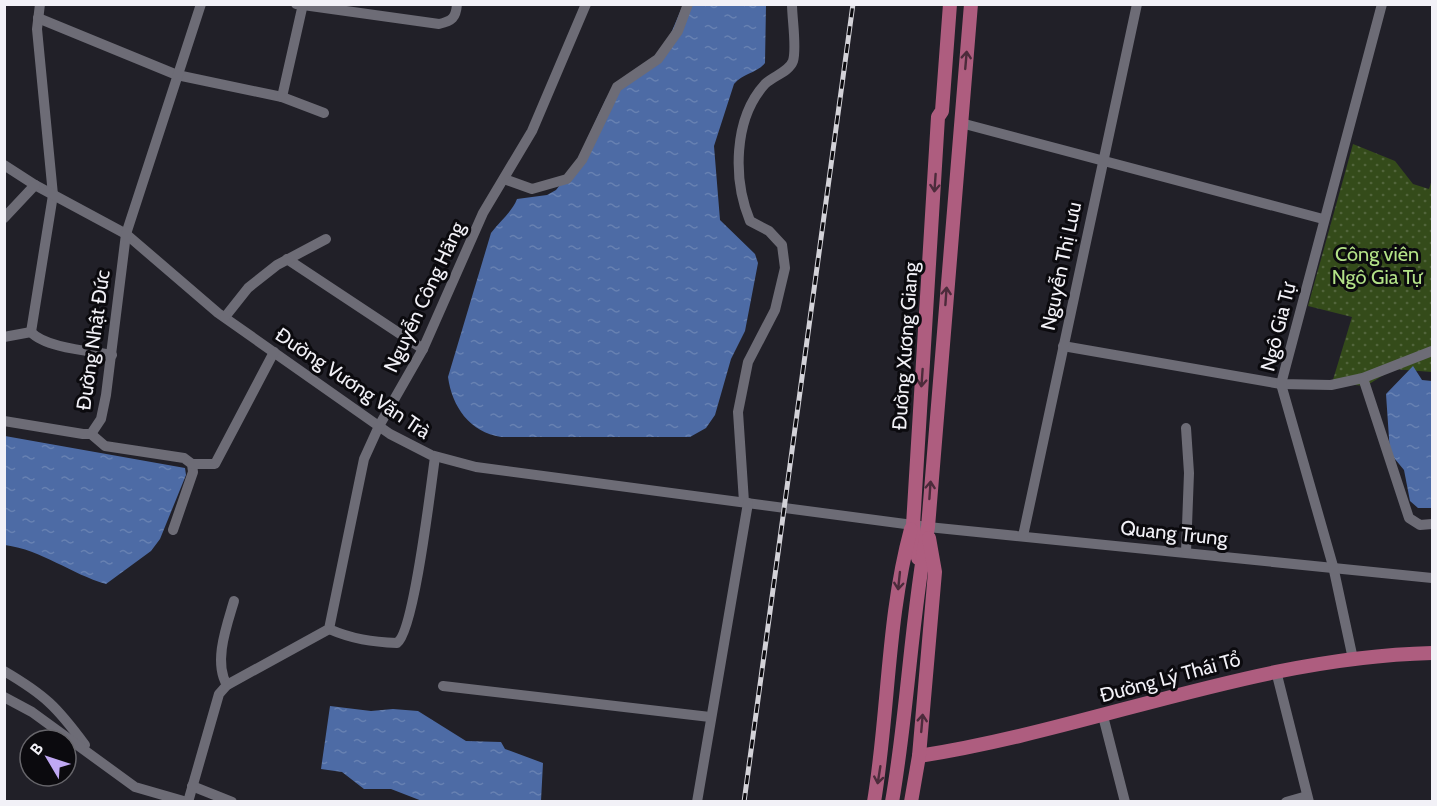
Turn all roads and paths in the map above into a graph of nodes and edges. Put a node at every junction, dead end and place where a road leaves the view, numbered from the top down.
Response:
1 (40, 4) edge
2 (201, 4) edge
3 (457, 4) edge
4 (586, 4) edge
5 (688, 4) edge
6 (792, 4) edge
7 (951, 4) edge
8 (971, 4) edge
9 (1137, 4) edge
10 (1382, 4) edge
11 (300, 5) edge
12 (38, 18) junction
13 (177, 75) junction
14 (282, 97) junction
15 (324, 113) dead end
16 (940, 118) junction
17 (960, 122) junction
18 (1102, 162) junction
19 (4, 165) edge
20 (504, 179) junction
21 (35, 185) junction
22 (53, 195) junction
23 (4, 218) edge
24 (1323, 219) junction
25 (126, 234) junction
26 (326, 239) dead end
27 (288, 259) junction
28 (225, 317) junction
29 (31, 332) junction
30 (4, 337) edge
31 (1063, 345) junction
32 (423, 349) junction
33 (1432, 351) edge
34 (274, 352) junction
35 (112, 355) junction
36 (1363, 378) junction
37 (1281, 384) junction
38 (4, 421) edge
39 (379, 426) junction
40 (1186, 429) dead end
41 (91, 434) junction
42 (435, 457) junction
43 (192, 464) junction
44 (746, 502) junction
45 (1432, 524) edge
46 (913, 525) junction
47 (928, 527) junction
48 (173, 530) dead end
49 (1023, 536) junction
50 (1186, 552) junction
51 (1333, 566) junction
52 (920, 569) junction
53 (1432, 578) edge
54 (234, 601) dead end
55 (329, 629) junction
56 (1432, 653) edge
57 (1353, 659) junction
58 (4, 671) edge
59 (1276, 671) junction
60 (227, 685) junction
61 (443, 686) dead end
62 (4, 697) edge
63 (1103, 716) junction
64 (710, 717) junction
65 (90, 752) junction
66 (919, 756) junction
67 (192, 786) junction
68 (146, 796) edge
69 (1308, 799) edge
70 (188, 801) edge
71 (232, 801) edge
72 (697, 801) edge
73 (874, 801) edge
74 (892, 801) edge
75 (911, 801) edge
76 (1125, 801) edge
77 (1286, 801) edge

1 - 12 street
2 - 13 street, Đường Nhật Đức
3 - 11 street
4 - 20 street, Nguyễn Công Hãng
5 - 20 street
6 - 44 street
7 - 16 main road, Đường Xương Giang
17 -> 8 main road, Đường Xương Giang
9 - 18 street, Nguyễn Thị Lưu
10 - 24 street, Ngô Gia Tự
11 - 14 street
12 - 13 street
12 - 22 street
13 - 14 street
13 - 25 street, Đường Nhật Đức
14 - 15 street
16 - 17 main road
16 - 17 main road
16 -> 46 main road, Đường Xương Giang
17 - 18 street
47 -> 17 main road, Đường Xương Giang
18 - 24 street
18 - 31 street, Nguyễn Thị Lưu
19 - 21 street, Đường Vương Văn Trà
20 - 32 street, Nguyễn Công Hãng
21 - 22 street, Đường Vương Văn Trà
21 - 23 street
22 - 25 street, Đường Vương Văn Trà
22 - 29 street
24 - 37 street, Ngô Gia Tự
25 - 28 street, Đường Vương Văn Trà
25 - 35 street, Đường Nhật Đức
26 - 27 street
27 - 28 street
27 - 32 street
28 - 34 street, Đường Vương Văn Trà
29 - 30 street
29 - 35 street
31 - 37 street
31 - 49 street, Nguyễn Thị Lưu
32 - 39 street, Nguyễn Công Hãng
33 - 36 street
34 - 39 street, Đường Vương Văn Trà
34 - 43 street
35 - 41 street, Đường Nhật Đức
36 - 37 street
36 - 45 street
37 - 51 street, Ngô Gia Tự
38 - 41 street, Đường Nhật Đức
39 - 42 street, Đường Vương Văn Trà
39 - 55 street, Nguyễn Công Hãng
40 - 50 street
41 - 43 street
42 - 44 street, Đường Vương Văn Trà
42 - 55 street
43 - 48 street
44 - 46 street, Đường Vương Văn Trà
44 - 64 street
46 - 47 street, Quang Trung
46 - 52 main road, Đường Xương Giang
46 -> 73 main road
47 - 49 street, Quang Trung
47 - 52 main road, Đường Xương Giang
66 -> 47 main road
49 - 50 street, Quang Trung
50 - 51 street, Quang Trung
51 - 53 street, Quang Trung
51 - 57 street, Ngô Gia Tự
52 - 74 main road, Đường Xương Giang
54 - 60 street
55 - 60 street
56 - 57 main road, Đường Lý Thái Tổ
57 - 59 main road, Đường Lý Thái Tổ
58 - 65 street
59 - 63 main road, Đường Lý Thái Tổ
59 - 69 street
60 - 67 street
61 - 64 street
62 - 65 street
63 - 66 main road, Đường Lý Thái Tổ
63 - 76 street
64 - 72 street
65 - 68 street
66 - 75 main road
67 - 70 street
67 - 71 street
68 - 70 street
69 - 77 street

